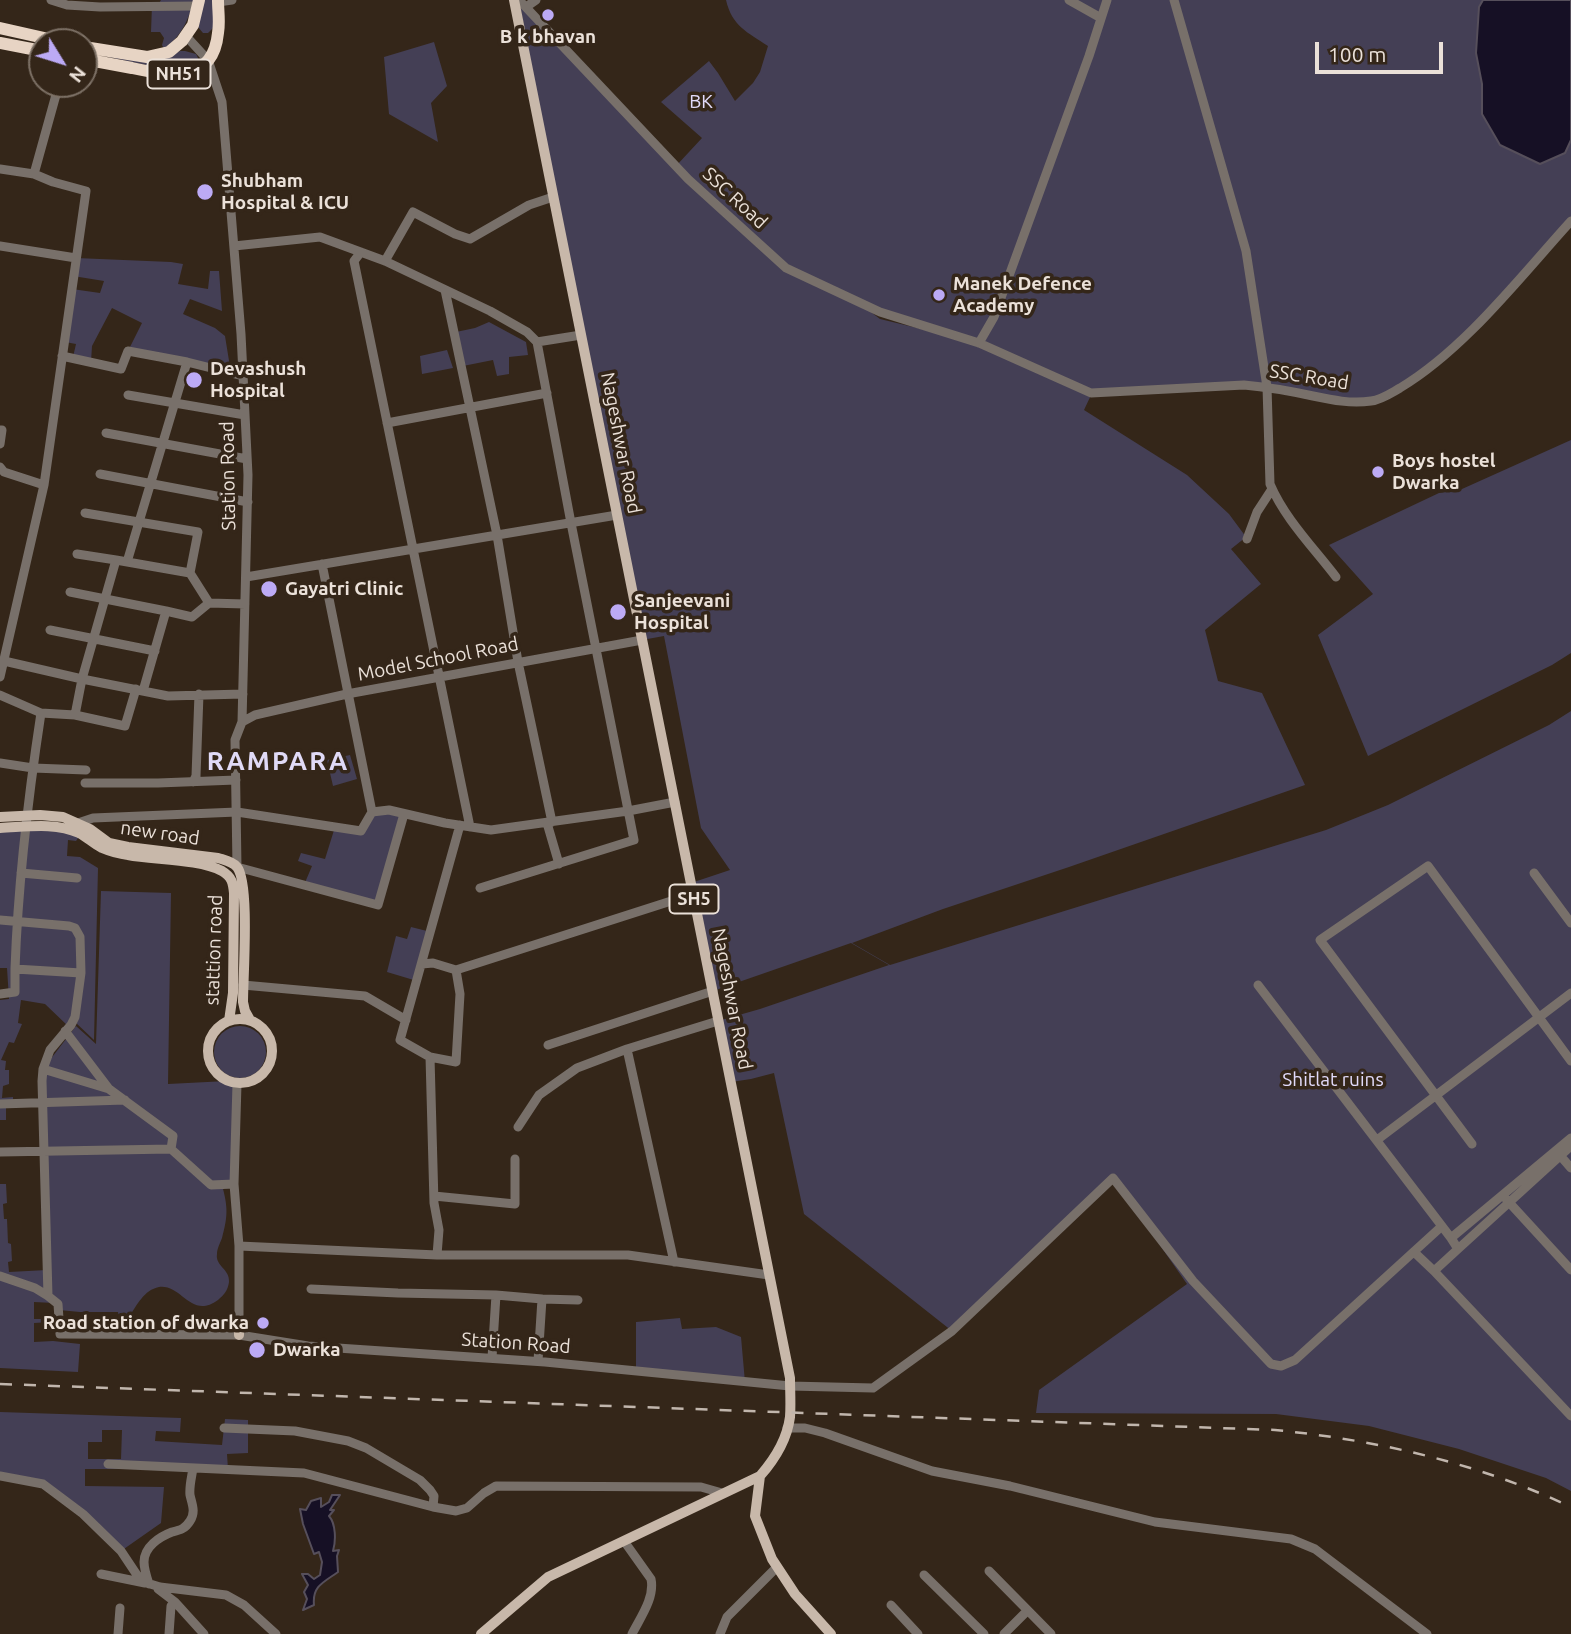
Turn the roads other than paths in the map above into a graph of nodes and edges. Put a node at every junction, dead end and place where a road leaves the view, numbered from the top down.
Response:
1 (51, 0) edge
2 (232, 0) edge
3 (536, 0) edge
4 (1069, 0) edge
5 (1107, 0) edge
6 (1174, 0) edge
7 (218, 1) edge
8 (199, 3) edge
9 (519, 3) edge
10 (1101, 18) junction
11 (0, 28) edge
12 (28, 34) edge
13 (186, 36) junction
14 (0, 43) edge
15 (28, 48) edge
16 (98, 49) edge
17 (208, 60) junction
18 (98, 62) edge
19 (55, 98) edge
20 (0, 169) edge
21 (34, 174) junction
22 (554, 197) junction
23 (1571, 221) edge
24 (0, 246) edge
25 (234, 246) junction
26 (361, 252) junction
27 (76, 258) junction
28 (385, 261) junction
29 (445, 290) junction
30 (581, 335) junction
31 (537, 342) junction
32 (979, 343) junction
33 (62, 356) junction
34 (187, 362) junction
35 (243, 376) junction
36 (1267, 387) junction
37 (547, 393) junction
38 (128, 395) dead end
39 (175, 404) junction
40 (470, 407) junction
41 (245, 415) junction
42 (387, 423) junction
43 (0, 430) edge
44 (106, 433) dead end
45 (163, 443) junction
46 (0, 444) edge
47 (247, 459) junction
48 (0, 467) edge
49 (100, 474) dead end
50 (151, 483) junction
51 (44, 485) junction
52 (1272, 489) junction
53 (248, 502) junction
54 (85, 513) dead end
55 (617, 515) junction
56 (139, 522) junction
57 (571, 523) junction
58 (497, 535) junction
59 (1247, 539) dead end
60 (413, 549) junction
61 (77, 554) dead end
62 (116, 560) junction
63 (127, 562) junction
64 (322, 564) junction
65 (190, 573) junction
66 (246, 577) junction
67 (1336, 577) dead end
68 (70, 592) dead end
69 (105, 600) junction
70 (209, 603) junction
71 (245, 604) junction
72 (166, 611) junction
73 (50, 630) dead end
74 (94, 639) junction
75 (642, 640) junction
76 (596, 648) junction
77 (155, 652) junction
78 (4, 661) junction
79 (518, 662) junction
80 (439, 676) junction
81 (0, 677) edge
82 (82, 680) junction
83 (139, 690) junction
84 (199, 694) junction
85 (243, 694) junction
86 (347, 694) junction
87 (0, 695) edge
88 (41, 713) junction
89 (75, 715) junction
90 (243, 722) junction
91 (0, 764) edge
92 (33, 768) junction
93 (86, 770) dead end
94 (236, 780) junction
95 (193, 782) junction
96 (85, 783) dead end
97 (675, 802) junction
98 (628, 811) junction
99 (237, 812) junction
100 (372, 812) junction
101 (404, 814) junction
102 (0, 817) edge
103 (26, 821) junction
104 (549, 822) junction
105 (465, 826) junction
106 (76, 827) junction
107 (0, 828) edge
108 (559, 864) junction
109 (237, 867) junction
110 (214, 868) junction
111 (21, 873) junction
112 (1534, 873) dead end
113 (76, 878) dead end
114 (233, 881) junction
115 (480, 888) dead end
116 (693, 894) junction
117 (0, 920) edge
118 (16, 922) junction
119 (1571, 923) edge
120 (422, 964) junction
121 (15, 970) junction
122 (456, 970) junction
123 (81, 973) junction
124 (243, 985) junction
125 (1258, 985) dead end
126 (713, 991) junction
127 (1571, 993) edge
128 (0, 994) edge
129 (1539, 1017) junction
130 (250, 1020) junction
131 (406, 1020) junction
132 (229, 1021) junction
133 (719, 1021) junction
134 (65, 1031) junction
135 (548, 1045) dead end
136 (627, 1049) junction
137 (430, 1057) junction
138 (1571, 1061) edge
139 (43, 1069) junction
140 (237, 1084) junction
141 (109, 1088) junction
142 (1436, 1096) junction
143 (125, 1100) junction
144 (43, 1102) junction
145 (0, 1104) edge
146 (518, 1127) dead end
147 (1571, 1138) edge
148 (1377, 1140) junction
149 (1472, 1144) dead end
150 (1571, 1146) edge
151 (171, 1149) junction
152 (0, 1152) edge
153 (44, 1152) junction
154 (1558, 1154) junction
155 (515, 1159) dead end
156 (1571, 1168) edge
157 (234, 1184) junction
158 (434, 1196) junction
159 (1506, 1199) junction
160 (1443, 1226) junction
161 (1451, 1238) junction
162 (239, 1246) junction
163 (1458, 1249) junction
164 (1414, 1252) junction
165 (437, 1255) junction
166 (674, 1262) junction
167 (1434, 1270) junction
168 (1571, 1270) edge
169 (769, 1275) junction
170 (0, 1276) edge
171 (311, 1289) dead end
172 (496, 1295) junction
173 (48, 1296) junction
174 (542, 1299) junction
175 (578, 1300) dead end
176 (239, 1330) junction
177 (492, 1358) junction
178 (538, 1361) junction
179 (790, 1386) junction
180 (1571, 1416) edge
181 (787, 1428) junction
182 (224, 1429) dead end
183 (108, 1464) dead end
184 (193, 1468) junction
185 (0, 1476) edge
186 (760, 1476) junction
187 (722, 1493) junction
188 (433, 1507) junction
189 (624, 1541) junction
190 (777, 1567) junction
191 (989, 1571) dead end
192 (101, 1574) dead end
193 (924, 1575) dead end
194 (149, 1584) junction
195 (891, 1605) dead end
196 (171, 1606) dead end
197 (120, 1608) dead end
198 (1027, 1611) junction
199 (118, 1634) edge
200 (169, 1634) edge
201 (204, 1634) edge
202 (276, 1634) edge
203 (481, 1634) edge
204 (632, 1634) edge
205 (720, 1634) edge
206 (831, 1634) edge
207 (918, 1634) edge
208 (984, 1634) edge
209 (1004, 1634) edge
210 (1051, 1634) edge
211 (1427, 1634) edge

1 - 8 street
2 - 7 street
3 - 9 street
4 - 10 street
5 - 10 street
6 - 36 street
7 - 17 highway, NH51
8 - 13 highway, NH51
9 - 22 main road, Nageshwar Road / SH5
9 - 32 street, SSC Road
10 - 32 street
11 - 12 highway
13 - 16 highway, NH51
13 - 17 street, Station Road
14 - 15 highway
17 - 18 highway, NH51
17 - 25 street, Station Road
19 - 21 street
20 - 21 street
21 - 27 street
22 - 28 street
22 - 30 main road, Nageshwar Road / SH5
23 - 36 street, SSC Road
24 - 27 street
25 - 26 street
25 - 35 street, Station Road
26 - 28 street
26 - 42 street
27 - 33 street
28 - 29 street
29 - 31 street
29 - 40 street
30 - 31 street
30 - 55 main road, Nageshwar Road / SH5
31 - 37 street
32 - 36 street, SSC Road
33 - 34 street
33 - 51 street
34 - 35 street
34 - 39 street
35 - 41 street, Station Road
36 - 52 street
37 - 40 street
37 - 57 street
38 - 39 street
39 - 41 street
39 - 45 street
40 - 42 street
40 - 58 street
41 - 47 street, Station Road
42 - 60 street
43 - 46 street
44 - 45 street
45 - 47 street
45 - 50 street
47 - 53 street, Station Road
48 - 51 street
49 - 50 street
50 - 53 street
50 - 56 street
51 - 78 street
52 - 59 street
52 - 67 street
53 - 66 street, Station Road
54 - 56 street
55 - 57 street
55 - 75 main road, Nageshwar Road / SH5
56 - 63 street
56 - 65 street
57 - 58 street
57 - 76 street
58 - 60 street
58 - 79 street
60 - 64 street
60 - 80 street
61 - 62 street
62 - 63 street
62 - 69 street
63 - 65 street
64 - 66 street
64 - 86 street
65 - 70 street
66 - 71 street, Station Road
68 - 69 street
69 - 72 street
69 - 74 street
70 - 71 street
70 - 72 street
71 - 85 street, Station Road
72 - 77 street
73 - 74 street
74 - 77 street
74 - 82 street
75 - 76 street, Model School Road
75 - 97 main road, Nageshwar Road / SH5
76 - 79 street, Model School Road
76 - 98 street
77 - 83 street
78 - 81 street
78 - 82 street
79 - 80 street, Model School Road
79 - 104 street
80 - 86 street, Model School Road
80 - 105 street
82 - 83 street
82 - 89 street
83 - 84 street
83 - 89 street
84 - 85 street
84 - 95 street
85 - 90 street, Station Road
86 - 90 street, Model School Road
86 - 100 street
87 - 88 street
88 - 89 street
88 - 92 street
90 - 94 street, Station Road
91 - 92 street
92 - 93 street
92 - 103 street
94 - 95 street
94 - 99 street
95 - 96 street
97 - 98 street
97 - 116 main road, Nageshwar Road / SH5
98 - 104 street
98 - 108 street
99 - 100 street
99 - 106 street
99 - 109 street
100 - 101 street
101 - 105 street
101 - 109 street
102 - 103 main road, new road
103 - 106 main road, new road
103 - 107 main road, new road
103 - 111 street
104 - 105 street
104 - 108 street
105 - 120 street
106 - 109 main road, new road
106 - 110 main road, new road
108 - 115 street
109 - 110 street
109 - 114 street
109 - 124 main road
110 - 114 main road, new road
111 - 113 street
111 - 118 street
112 - 119 street
114 - 132 main road, stattion road
116 - 122 street
116 - 126 main road, Nageshwar Road / SH5
117 - 118 street
118 - 121 street
118 - 123 street
120 - 122 street
120 - 131 street
121 - 123 street
121 - 128 street
122 - 137 street
123 - 134 street
124 - 130 main road
124 - 131 street
125 - 148 street
126 - 133 main road, Nageshwar Road / SH5
126 - 135 street
127 - 129 street
129 - 138 street
129 - 142 street
129 - 142 street
130 - 132 main road
130 - 140 main road
131 - 137 street
132 - 140 main road
133 - 136 street
133 - 169 main road, Nageshwar Road / SH5
134 - 139 street
134 - 141 street
136 - 146 street
136 - 166 street
137 - 158 street
139 - 141 street
139 - 144 street
140 - 157 street
141 - 143 street
142 - 148 street
142 - 149 street
143 - 144 street
143 - 151 street
144 - 145 street
144 - 153 street
147 - 154 street
148 - 160 street
150 - 154 street
151 - 153 street
151 - 157 street
152 - 153 street
153 - 173 street
154 - 156 street
154 - 159 street
155 - 158 street
157 - 162 street
158 - 165 street
159 - 161 street
159 - 163 street
159 - 168 street
160 - 161 street
160 - 164 street
161 - 163 street
162 - 165 street
162 - 176 street
163 - 167 street
164 - 167 street
164 - 179 street, Station Road
165 - 166 street
166 - 169 street
167 - 180 street
169 - 179 main road, Nageshwar Road / SH5
170 - 173 street
171 - 172 street
172 - 174 street
172 - 177 street
173 - 176 street, Station Road
174 - 175 street
174 - 178 street
176 - 177 street, Station Road
177 - 178 street, Station Road
178 - 179 street, Station Road
179 - 181 main road, Nageshwar Road / SH5
181 - 186 main road, Nageshwar Road / SH5
181 - 211 street
182 - 188 street
183 - 184 street
184 - 188 street
184 - 194 street
185 - 194 street
186 - 187 main road
186 - 190 main road
187 - 188 street
187 - 189 main road
189 - 203 main road
189 - 204 street
190 - 205 street
190 - 206 main road
191 - 198 street
192 - 194 street
193 - 208 street
194 - 201 street
194 - 202 street
195 - 207 street
196 - 200 street
197 - 199 street
198 - 209 street
198 - 210 street

